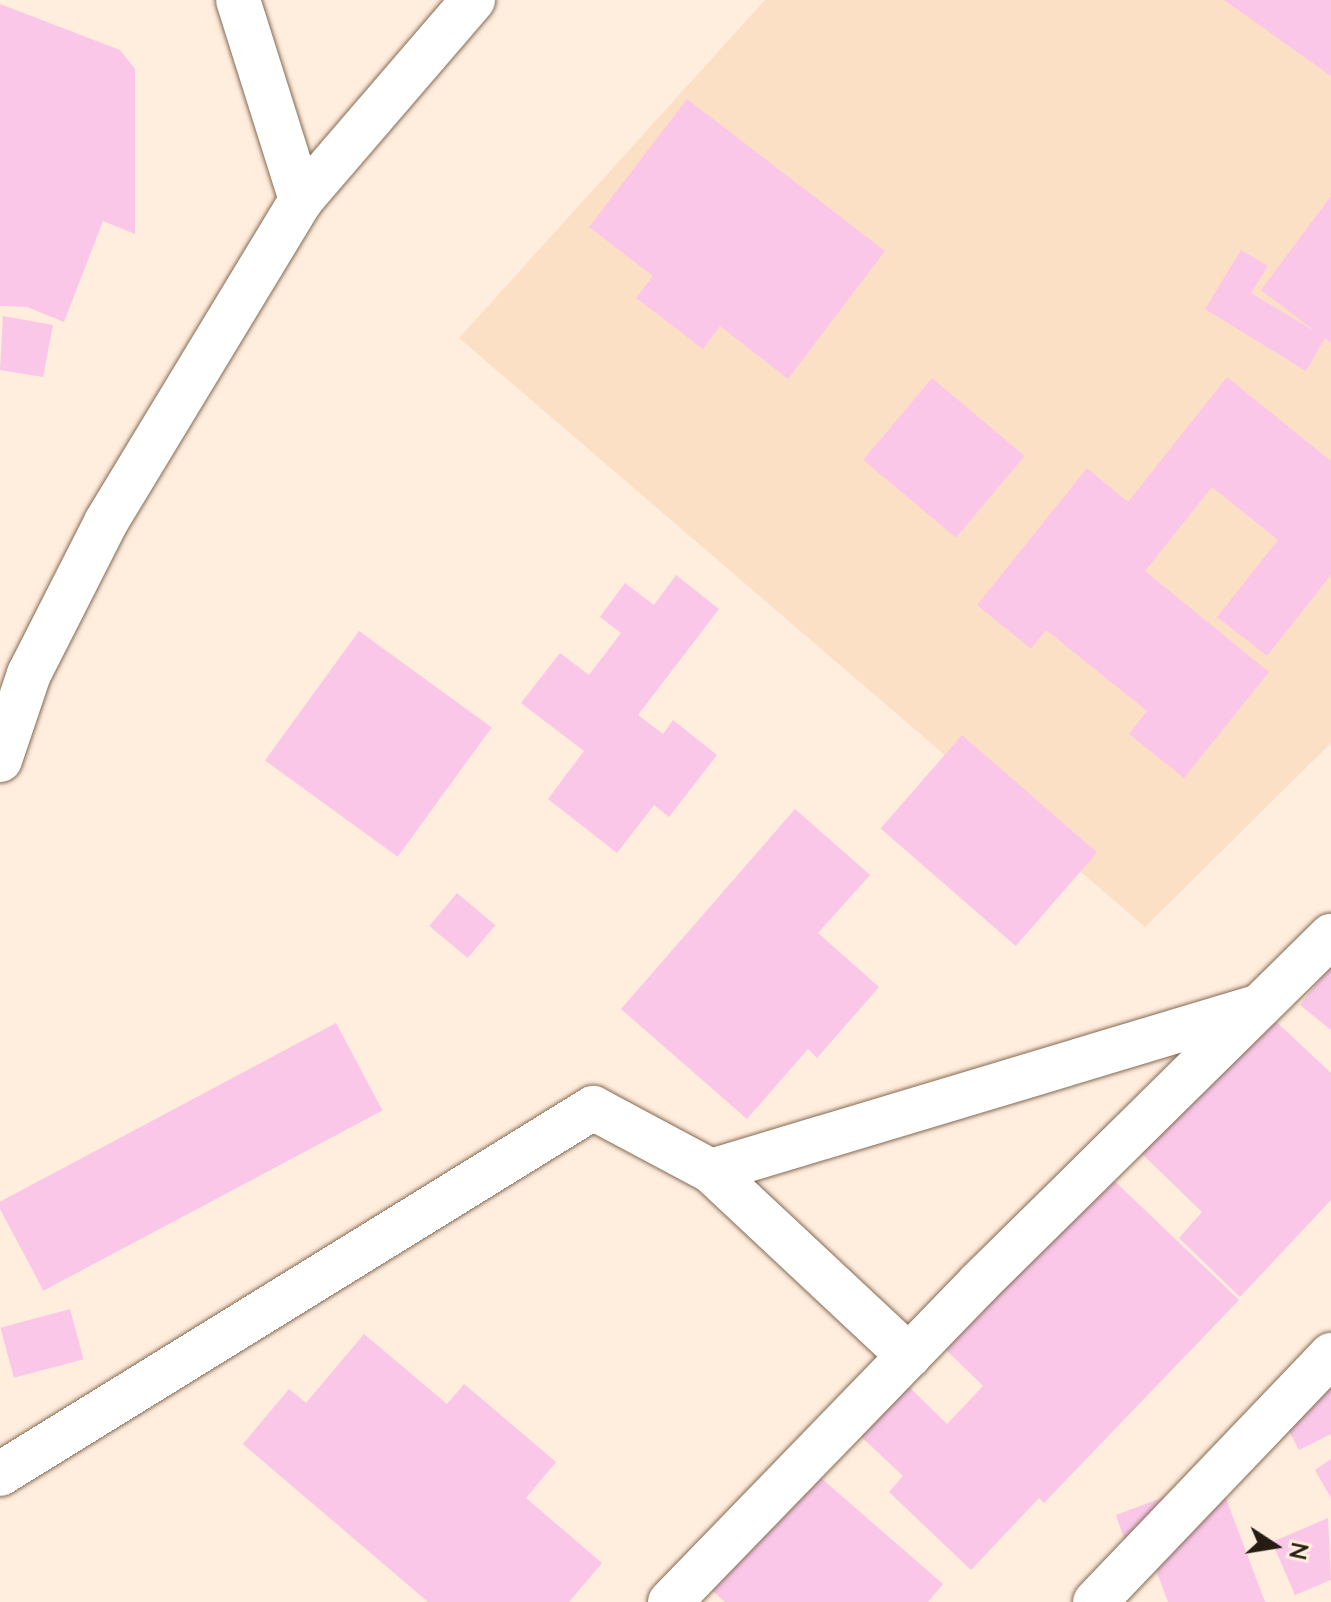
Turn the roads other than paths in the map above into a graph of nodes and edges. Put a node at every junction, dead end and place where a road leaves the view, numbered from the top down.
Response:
1 (238, 0) edge
2 (473, 0) edge
3 (301, 200) junction
4 (0, 760) edge
5 (1331, 936) edge
6 (1260, 1006) junction
7 (711, 1171) junction
8 (1331, 1355) edge
9 (909, 1356) junction
10 (0, 1474) edge
11 (670, 1602) edge
12 (1095, 1602) edge

1 - 3 street
2 - 3 street
3 - 4 street
5 - 6 street
6 - 7 street
6 - 9 street
7 - 9 street
7 - 10 street
8 - 12 street
9 - 11 street

